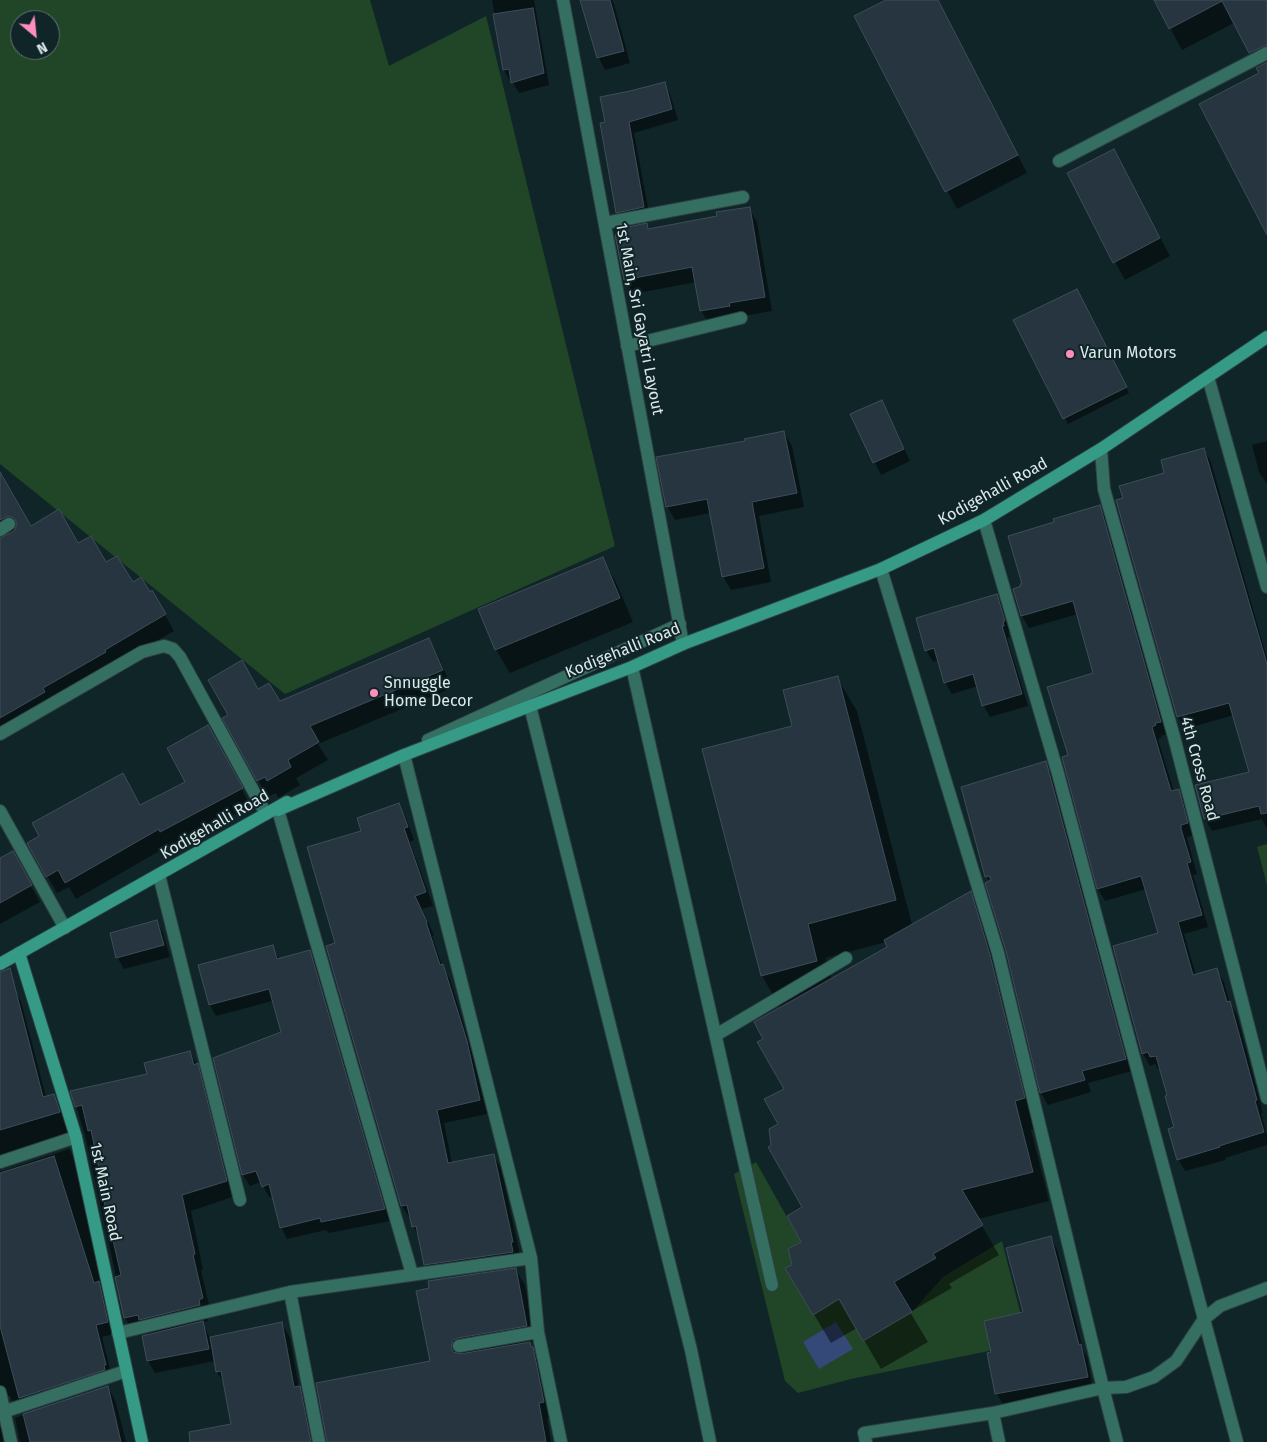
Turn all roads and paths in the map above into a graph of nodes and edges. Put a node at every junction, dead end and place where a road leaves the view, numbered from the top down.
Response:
1 (563, 0) edge
2 (1267, 53) edge
3 (1059, 161) dead end
4 (743, 197) dead end
5 (605, 223) junction
6 (741, 318) dead end
7 (1267, 337) edge
8 (627, 346) junction
9 (1208, 377) junction
10 (1101, 449) junction
11 (984, 520) junction
12 (881, 569) junction
13 (1267, 587) edge
14 (680, 624) junction
15 (683, 644) junction
16 (632, 667) junction
17 (530, 706) junction
18 (0, 734) edge
19 (404, 755) junction
20 (0, 811) edge
21 (272, 812) junction
22 (160, 874) junction
23 (65, 928) junction
24 (19, 953) junction
25 (846, 958) dead end
26 (0, 964) edge
27 (716, 1035) junction
28 (1267, 1098) edge
29 (76, 1137) junction
30 (0, 1162) edge
31 (240, 1200) dead end
32 (531, 1258) junction
33 (412, 1274) junction
34 (772, 1285) dead end
35 (1267, 1288) edge
36 (290, 1292) junction
37 (1204, 1319) junction
38 (538, 1332) junction
39 (118, 1333) junction
40 (459, 1346) dead end
41 (126, 1371) junction
42 (1103, 1388) junction
43 (0, 1392) edge
44 (2, 1412) edge
45 (993, 1413) junction
46 (11, 1442) edge
47 (142, 1442) edge
48 (320, 1442) edge
49 (561, 1442) edge
50 (710, 1442) edge
51 (866, 1442) edge
52 (998, 1442) edge
53 (1117, 1442) edge
54 (1237, 1442) edge

1 - 5 street, 1st Main, Sri Gayatri Layout
2 - 3 street
4 - 5 street
5 - 8 street, 1st Main, Sri Gayatri Layout
6 - 8 street
7 - 9 street, Kodigehalli Road
8 - 14 street, 1st Main, Sri Gayatri Layout
9 - 10 street, Kodigehalli Road
9 - 13 street
10 - 11 street, Kodigehalli Road
10 - 28 street, 4th Cross Road
11 - 12 street, Kodigehalli Road
11 - 37 street
12 - 15 street, Kodigehalli Road
12 - 42 street
14 - 15 street, 1st Main, Sri Gayatri Layout
14 - 21 street
15 - 16 street, Kodigehalli Road
16 - 17 street, Kodigehalli Road
16 - 27 street
17 - 19 street, Kodigehalli Road
17 - 50 street
18 - 21 street
19 - 21 street, Kodigehalli Road
19 - 32 street
20 - 23 street
21 - 22 street, Kodigehalli Road
21 - 33 street
22 - 23 street, Kodigehalli Road
22 - 31 street
23 - 24 street, Kodigehalli Road
24 - 26 street, Kodigehalli Road
24 - 29 street, 1st Main Road
25 - 27 street
27 - 34 street
29 - 30 street
29 - 39 street, 1st Main Road
32 - 33 street
32 - 38 street
33 - 36 street
35 - 37 street
36 - 39 street
36 - 48 street
37 - 42 street
37 - 54 street
38 - 40 street
38 - 49 street
39 - 41 street, 1st Main Road
41 - 44 street
41 - 47 street, 1st Main Road
42 - 45 street
42 - 53 street
43 - 44 street
44 - 46 street
45 - 51 street
45 - 52 street

